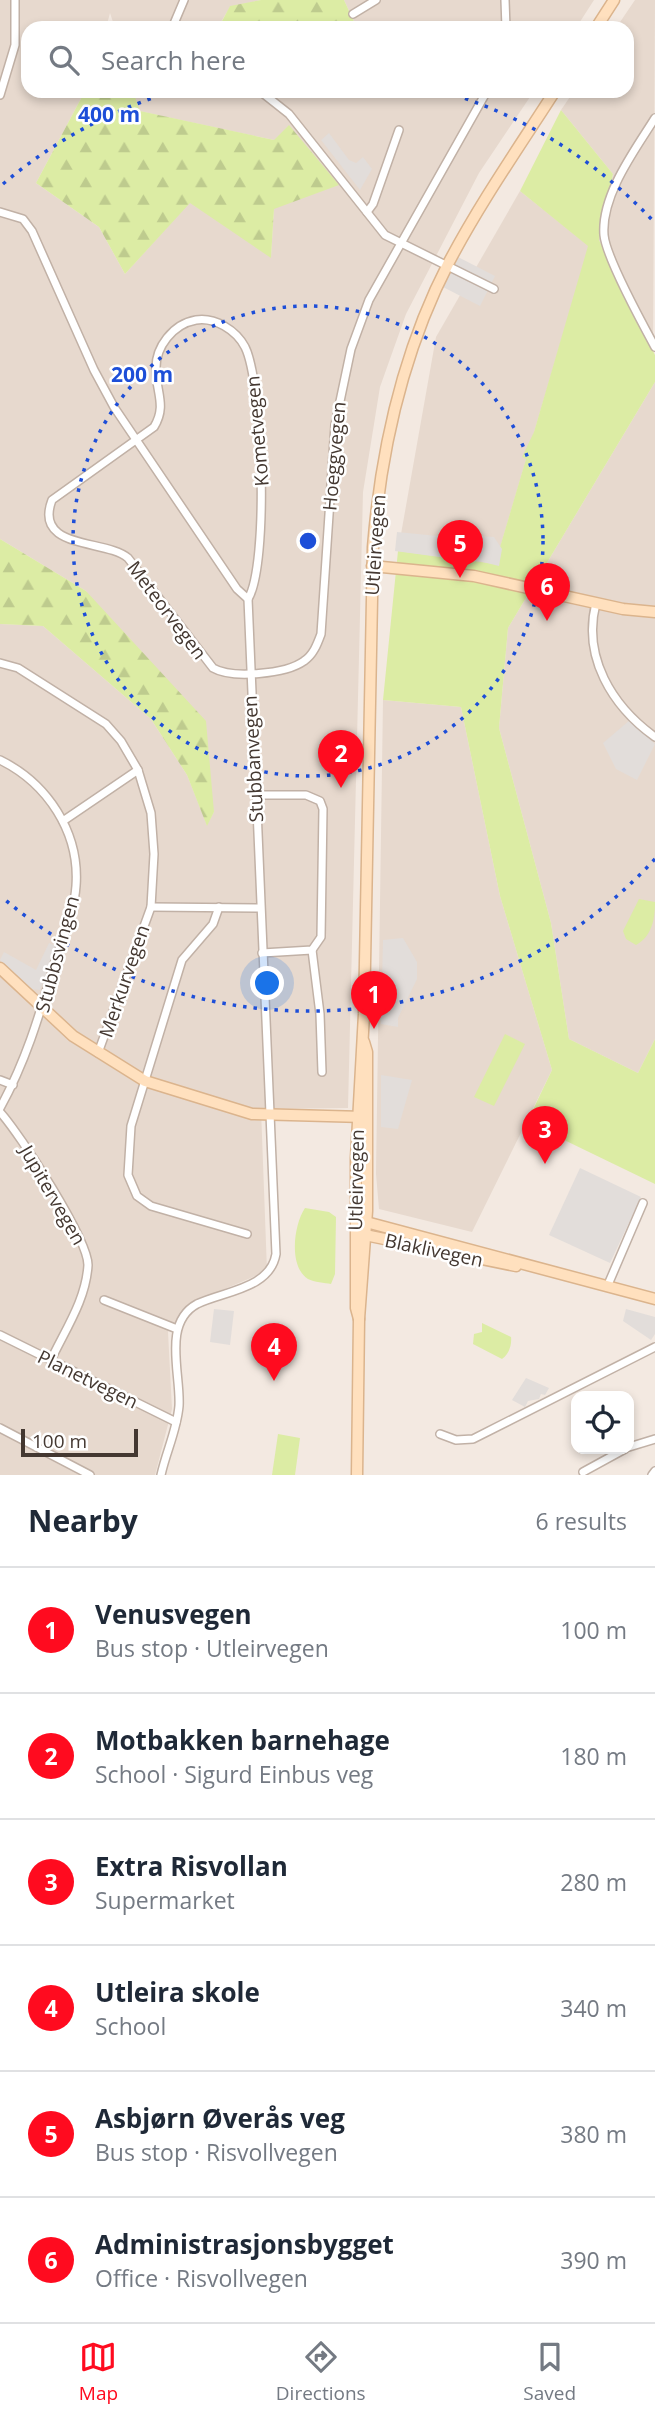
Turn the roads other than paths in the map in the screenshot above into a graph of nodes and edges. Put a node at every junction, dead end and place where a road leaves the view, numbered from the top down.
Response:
1 (15, 0) edge
2 (184, 0) edge
3 (376, 0) edge
4 (505, 0) edge
5 (614, 0) edge
6 (353, 14) dead end
7 (175, 21) edge
8 (506, 21) edge
9 (600, 21) edge
10 (12, 61) junction
11 (0, 62) edge
12 (0, 95) edge
13 (269, 98) edge
14 (483, 98) edge
15 (550, 98) edge
16 (655, 118) edge
17 (399, 130) dead end
18 (0, 212) edge
19 (367, 212) junction
20 (400, 242) junction
21 (448, 265) junction
22 (494, 289) dead end
23 (655, 347) edge
24 (135, 440) junction
25 (372, 566) junction
26 (248, 599) junction
27 (596, 603) junction
28 (655, 612) edge
29 (0, 663) edge
30 (249, 674) junction
31 (655, 737) edge
32 (0, 760) edge
33 (138, 770) junction
34 (257, 795) junction
35 (63, 821) junction
36 (151, 907) junction
37 (219, 907) junction
38 (260, 908) junction
39 (313, 950) junction
40 (262, 953) junction
41 (0, 968) edge
42 (41, 1007) junction
43 (98, 1054) junction
44 (322, 1072) dead end
45 (0, 1080) edge
46 (145, 1082) junction
47 (13, 1085) junction
48 (0, 1110) edge
49 (269, 1115) junction
50 (362, 1117) junction
51 (643, 1203) dead end
52 (366, 1222) junction
53 (355, 1227) junction
54 (247, 1234) dead end
55 (365, 1235) junction
56 (534, 1268) junction
57 (607, 1287) junction
58 (655, 1299) edge
59 (104, 1300) dead end
60 (359, 1320) junction
61 (177, 1329) junction
62 (0, 1335) edge
63 (655, 1347) edge
64 (51, 1360) junction
65 (176, 1422) junction
66 (0, 1428) edge
67 (440, 1434) dead end
68 (655, 1440) edge
69 (634, 1446) edge
70 (616, 1454) edge
71 (655, 1471) edge
72 (583, 1472) dead end
73 (78, 1473) edge
74 (90, 1475) edge
75 (161, 1475) edge
76 (357, 1475) edge
77 (652, 1475) edge

1 - 10 street
2 - 7 street
3 - 6 street
4 - 8 street
5 - 9 main road
10 - 11 street
10 - 12 street
13 - 19 street
14 - 20 street, Hoeggvegen
15 - 21 main road, Utleirvegen
16 - 23 street
17 - 19 street
18 - 24 street
19 - 20 street
20 - 21 street
20 - 30 street, Hoeggvegen
21 - 22 street
21 - 25 main road, Utleirvegen
24 - 26 street
24 - 26 street, Kometvegen
24 - 30 street, Meteorvegen
25 - 27 main road
25 - 50 main road, Utleirvegen
26 - 30 street, Stubbanvegen
27 - 28 main road
27 - 31 street
29 - 33 street, Merkurvegen
30 - 34 street, Stubbanvegen
32 - 35 street, Stubbsvingen
33 - 35 street
33 - 36 street, Merkurvegen
34 - 38 street, Stubbanvegen
34 - 39 street
35 - 42 street, Stubbsvingen
36 - 37 street, Merkurvegen
36 - 43 street, Merkurvegen
37 - 38 street, Merkurvegen
37 - 46 street
38 - 40 street, Stubbanvegen
39 - 40 street
39 - 44 street
40 - 49 street, Stubbanvegen
41 - 42 main road
42 - 43 main road
42 - 47 street, Stubbsvingen
43 - 46 main road
45 - 47 street
46 - 49 main road
46 - 54 street
47 - 48 street, Stubbsvingen
48 - 64 street, Jupitervegen
49 - 50 main road
49 - 61 street, Stubbanvegen
50 - 52 main road, Utleirvegen
50 - 53 main road, Utleirvegen
51 - 57 street
52 - 53 main road, Blaklivegen
52 - 55 main road, Utleirvegen
52 - 56 main road, Blaklivegen
53 - 55 main road, Blaklivegen
53 - 60 main road, Utleirvegen
55 - 56 main road, Blaklivegen
55 - 60 main road, Utleirvegen
56 - 57 main road, Blaklivegen
57 - 58 main road, Blaklivegen
59 - 61 street
60 - 76 main road, Utleirvegen
61 - 65 street
62 - 64 street, Planetvegen
63 - 67 street
64 - 65 street, Planetvegen
65 - 75 street
66 - 73 street
68 - 69 street
70 - 72 street
71 - 77 street
73 - 74 street

